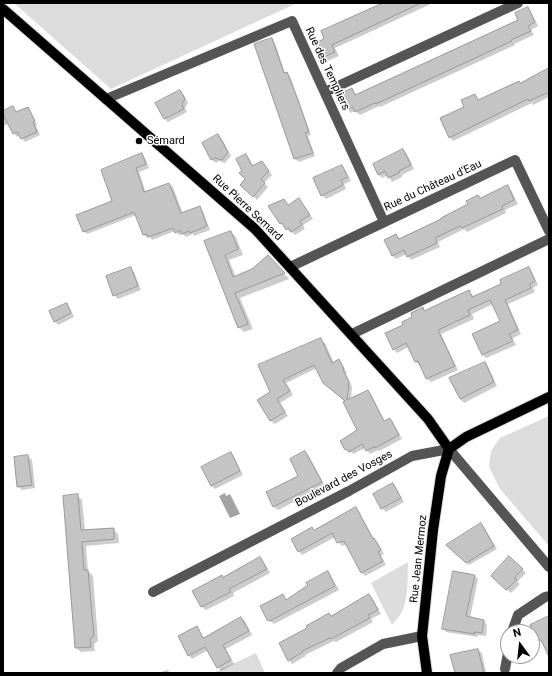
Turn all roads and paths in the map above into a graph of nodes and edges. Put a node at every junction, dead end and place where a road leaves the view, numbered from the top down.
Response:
1 (518, 3) edge
2 (3, 9) edge
3 (325, 92) junction
4 (106, 99) junction
5 (384, 222) junction
6 (549, 231) edge
7 (549, 239) edge
8 (290, 267) junction
9 (352, 334) junction
10 (549, 397) edge
11 (449, 449) junction
12 (549, 568) edge
13 (153, 592) dead end
14 (549, 596) edge
15 (515, 624) edge
16 (422, 636) junction
17 (506, 664) edge
18 (505, 669) dead end
19 (337, 673) edge
20 (427, 673) edge

1 - 3 street
2 - 4 main road, Rue Pierre Semard
3 - 4 street, Rue des Templiers
3 - 5 street, Rue des Templiers
4 - 8 main road, Rue Pierre Semard
5 - 6 street, Rue du Château d'Eau
5 - 8 street, Rue du Château d'Eau
7 - 9 street
8 - 9 main road, Rue Pierre Semard
9 - 11 main road, Rue Pierre Semard
10 - 11 main road, Boulevard des Vosges
11 - 12 street
11 - 13 street, Boulevard des Vosges
11 - 16 main road, Rue Jean Mermoz
14 - 15 street
16 - 19 street
16 - 20 main road, Rue Jean Mermoz
17 - 18 street

